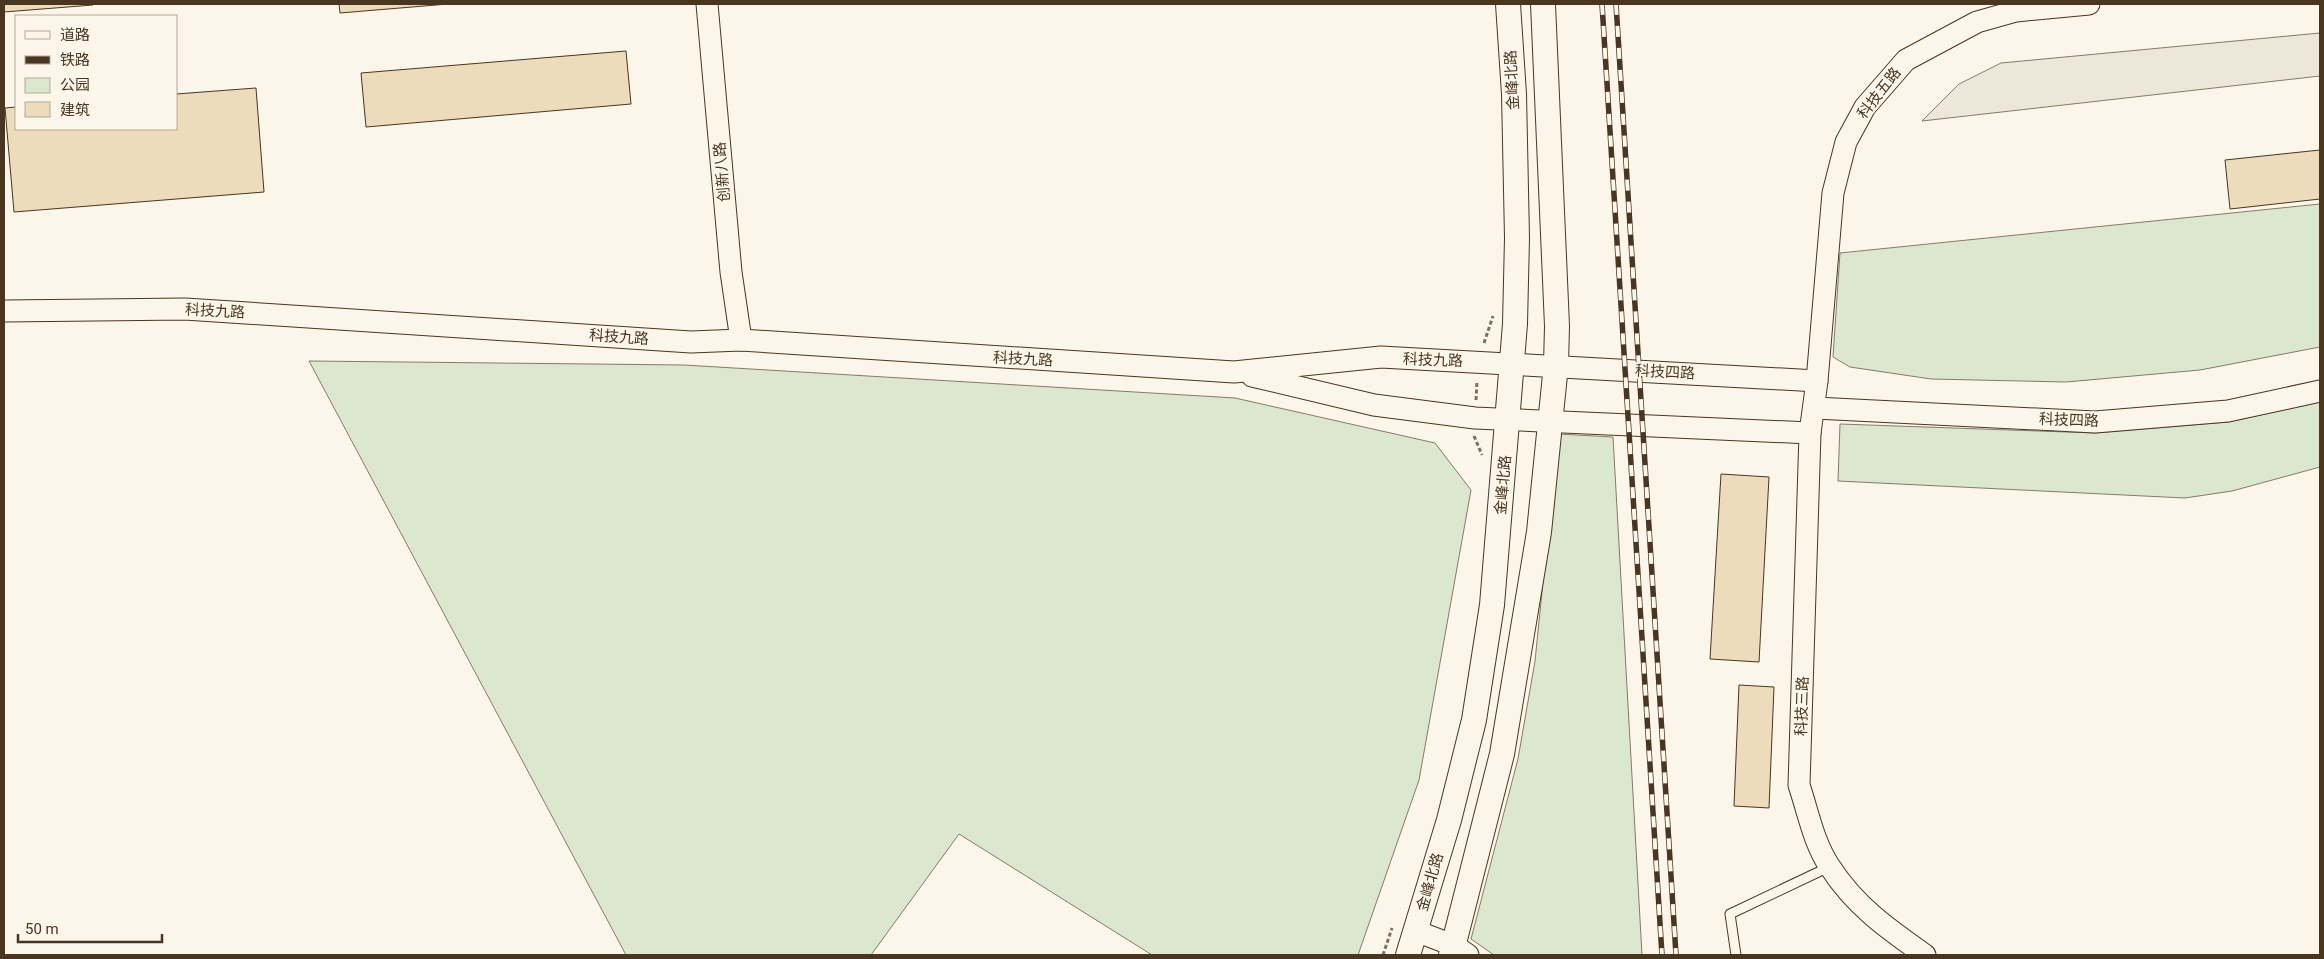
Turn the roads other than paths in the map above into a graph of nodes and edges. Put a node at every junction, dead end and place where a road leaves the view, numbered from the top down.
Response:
1 (707, 4) edge
2 (1508, 4) edge
3 (1543, 4) edge
4 (2090, 4) edge
5 (4, 311) edge
6 (741, 340) junction
7 (1513, 364) junction
8 (1556, 365) junction
9 (1234, 372) junction
10 (1817, 381) junction
11 (2320, 391) edge
12 (1815, 408) junction
13 (1508, 419) junction
14 (1550, 423) junction
15 (1810, 433) junction
16 (1829, 867) junction
17 (1416, 931) junction
18 (1458, 952) edge
19 (1408, 955) edge
20 (1736, 955) edge
21 (1925, 955) edge

1 - 6 street, 创新八路
2 - 7 main road, 金峰北路
3 - 8 main road
4 - 10 street, 科技五路
5 - 6 street, 科技九路
6 - 9 street, 科技九路
7 - 8 street, 科技四路
7 - 9 street, 科技九路
7 - 13 main road, 金峰北路
8 - 10 street, 科技四路
8 - 14 main road
9 - 13 street, 科技九路
10 - 12 street, 科技五路
11 - 12 street, 科技四路
12 - 15 street, 科技三路
13 - 14 street
13 - 17 main road, 金峰北路
14 - 15 street
14 - 18 main road
15 - 16 street, 科技三路
16 - 20 lane
16 - 21 street, 科技三路
17 - 18 street
17 - 19 main road, 金峰北路

